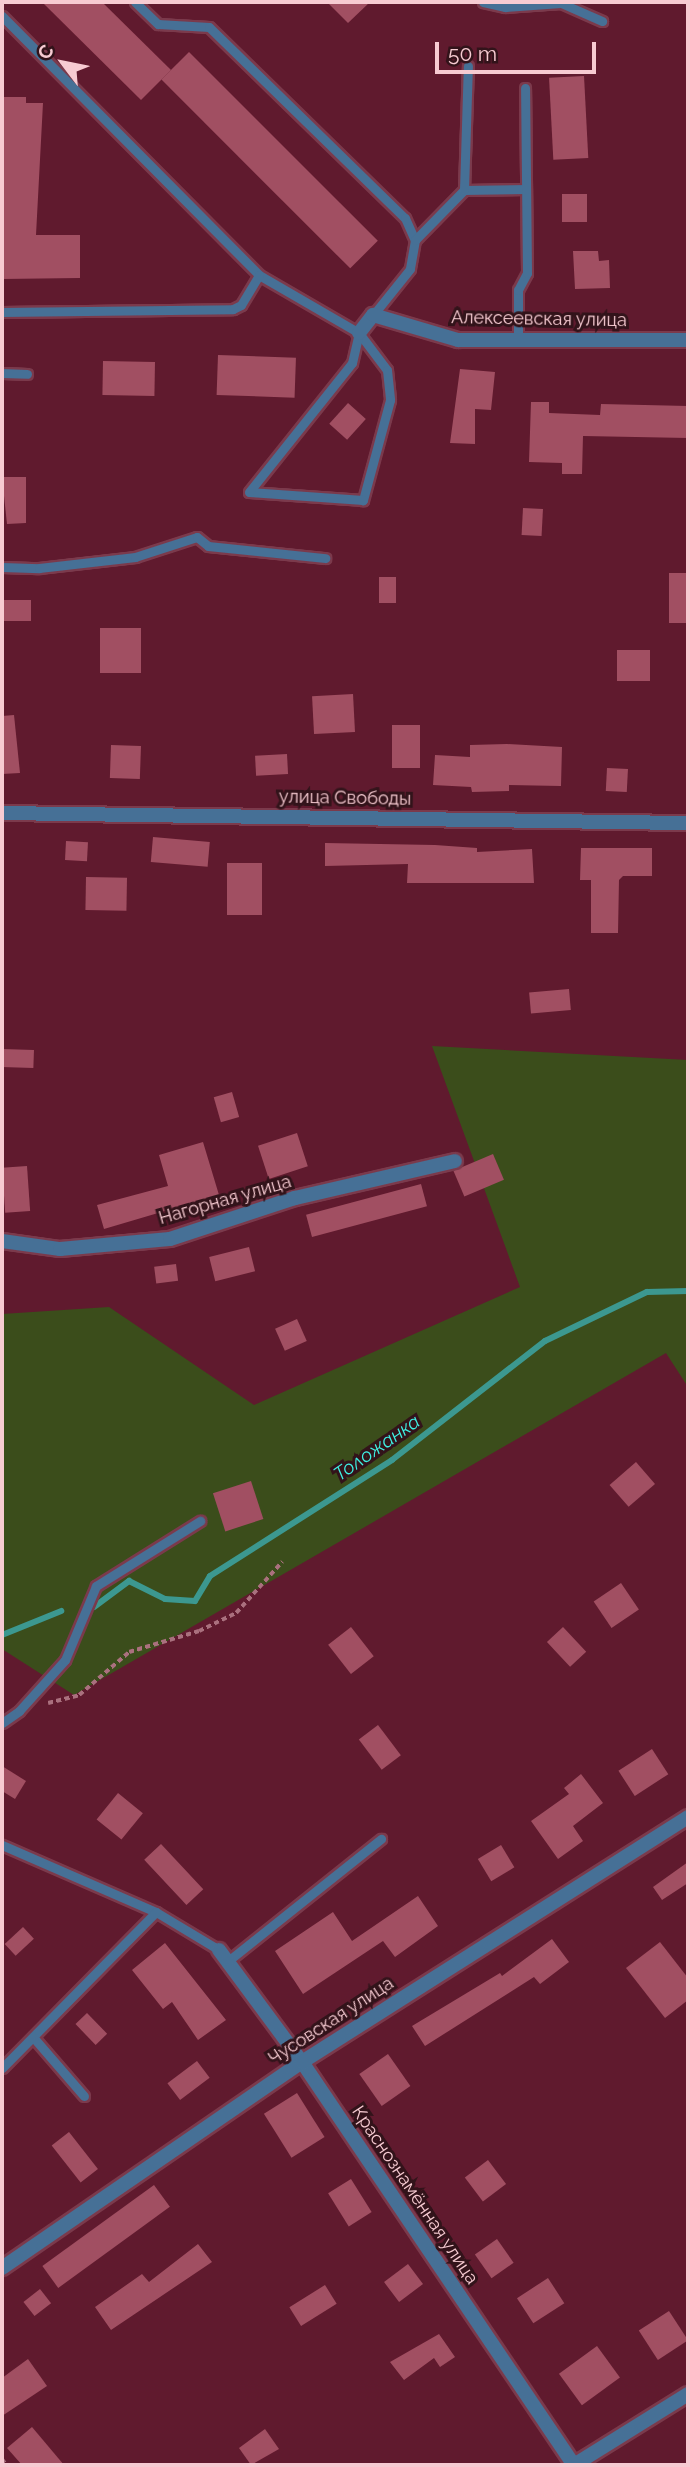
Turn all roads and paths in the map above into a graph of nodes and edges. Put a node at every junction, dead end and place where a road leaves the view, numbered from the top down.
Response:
1 (135, 2) edge
2 (483, 2) edge
3 (561, 2) edge
4 (2, 16) edge
5 (602, 21) dead end
6 (468, 66) dead end
7 (525, 88) dead end
8 (464, 190) junction
9 (526, 190) junction
10 (415, 240) junction
11 (259, 275) junction
12 (2, 312) edge
13 (373, 315) junction
14 (359, 332) junction
15 (518, 340) junction
16 (688, 340) edge
17 (2, 373) edge
18 (27, 374) dead end
19 (325, 558) dead end
20 (2, 567) edge
21 (2, 813) edge
22 (688, 823) edge
23 (455, 1161) dead end
24 (2, 1241) edge
25 (200, 1521) dead end
26 (282, 1562) dead end
27 (19, 1712) junction
28 (2, 1723) edge
29 (688, 1817) edge
30 (381, 1839) dead end
31 (2, 1845) edge
32 (156, 1912) junction
33 (224, 1956) junction
34 (33, 2037) junction
35 (302, 2062) junction
36 (2, 2068) edge
37 (84, 2096) dead end
38 (2, 2268) edge
39 (688, 2394) edge
40 (2, 2459) edge
41 (6, 2465) edge
42 (574, 2465) edge

1 - 10 lane
2 - 3 lane
3 - 5 lane
4 - 11 lane
6 - 8 lane
7 - 9 lane
8 - 9 lane
8 - 10 lane
9 - 15 lane
10 - 13 lane
11 - 12 lane
11 - 14 lane
13 - 14 street
13 - 15 street, Алексеевская улица
14 - 14 lane
15 - 16 street, Алексеевская улица
17 - 18 lane
19 - 20 lane
21 - 22 street, улица Свободы
23 - 24 street, Нагорная улица
25 - 27 lane
26 - 27 path
27 - 28 lane
29 - 35 street, Чусовская улица
30 - 33 lane
31 - 32 lane
32 - 33 lane
32 - 34 lane
33 - 35 street, Краснознамённая улица
34 - 36 lane
34 - 37 lane
35 - 38 street, Чусовская улица
35 - 42 street, Краснознамённая улица
39 - 42 street
40 - 41 path

